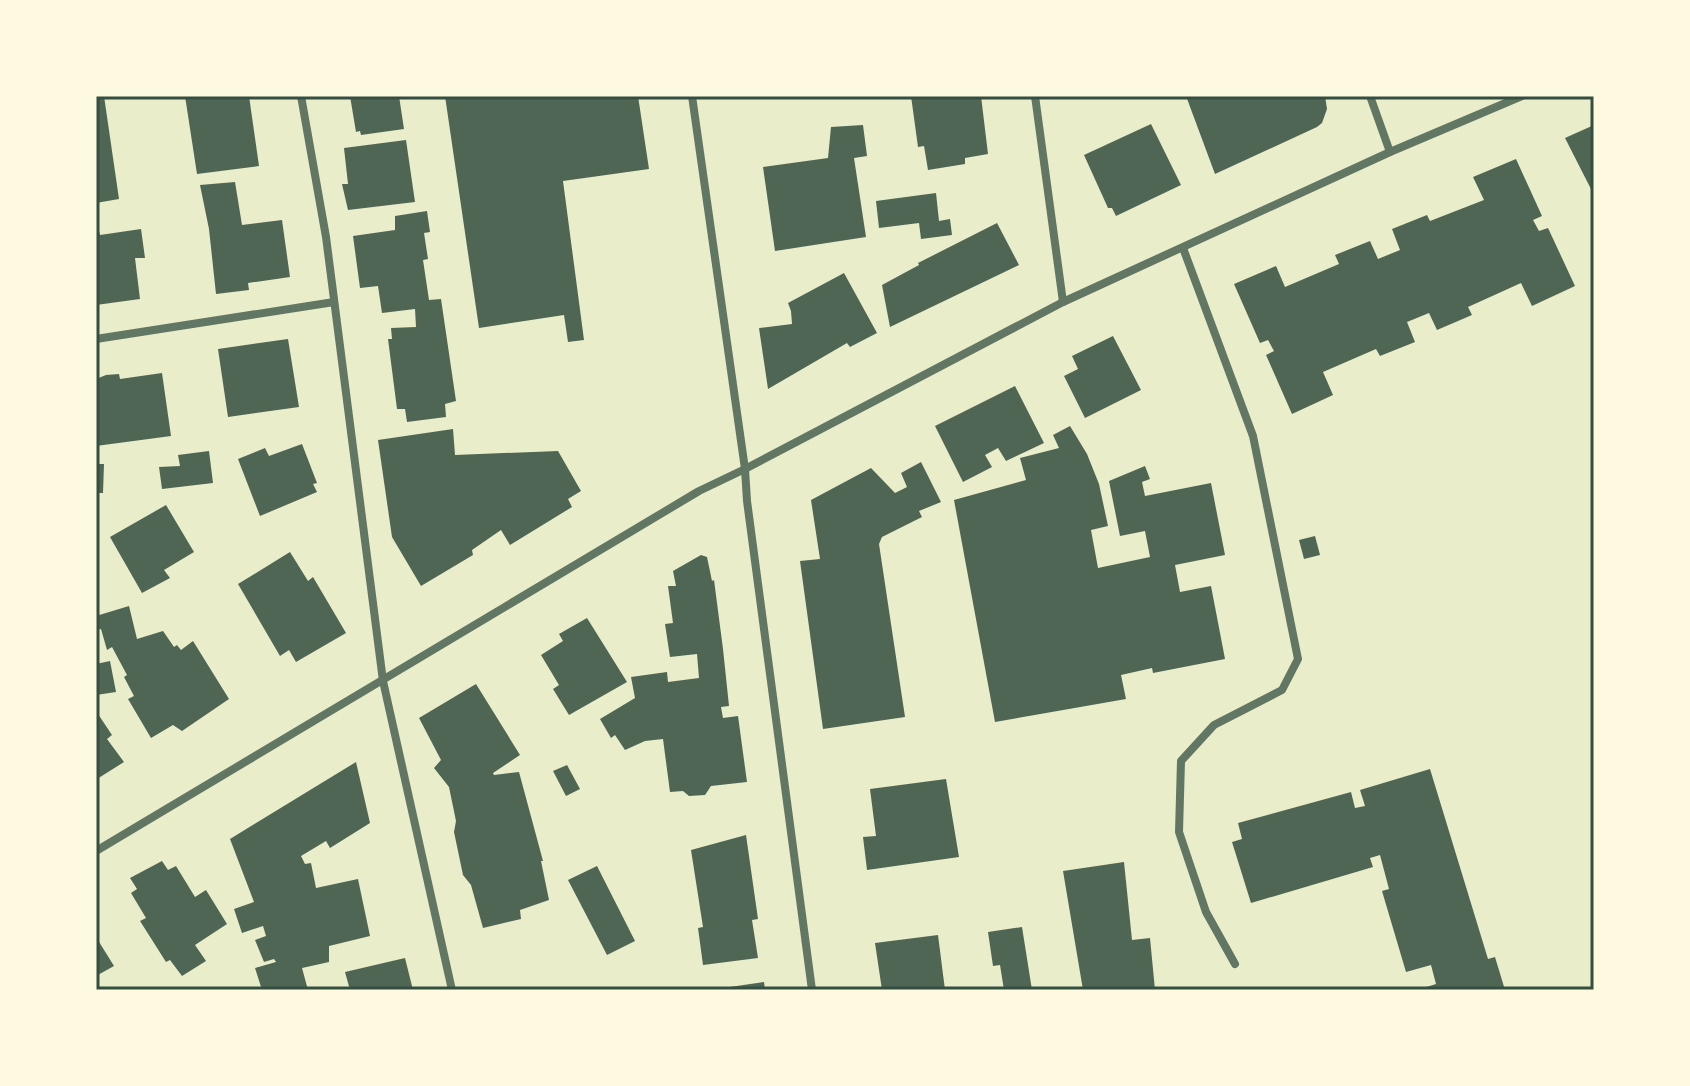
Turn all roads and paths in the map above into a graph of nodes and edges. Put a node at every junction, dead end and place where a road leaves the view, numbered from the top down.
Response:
1 (301, 96) edge
2 (692, 96) edge
3 (1035, 96) edge
4 (1370, 96) edge
5 (1522, 96) edge
6 (1390, 152) junction
7 (1183, 248) junction
8 (334, 302) junction
9 (1063, 302) junction
10 (96, 339) edge
11 (745, 469) junction
12 (383, 681) junction
13 (96, 851) edge
14 (1235, 964) dead end
15 (452, 990) edge
16 (812, 990) edge

1 - 8 street
2 - 11 street
3 - 9 street
4 - 6 street
5 - 6 street
6 - 7 street
7 - 9 street
7 - 14 street
8 - 10 street
8 - 12 street
9 - 11 street
11 - 12 street
11 - 16 street
12 - 13 street
12 - 15 street

